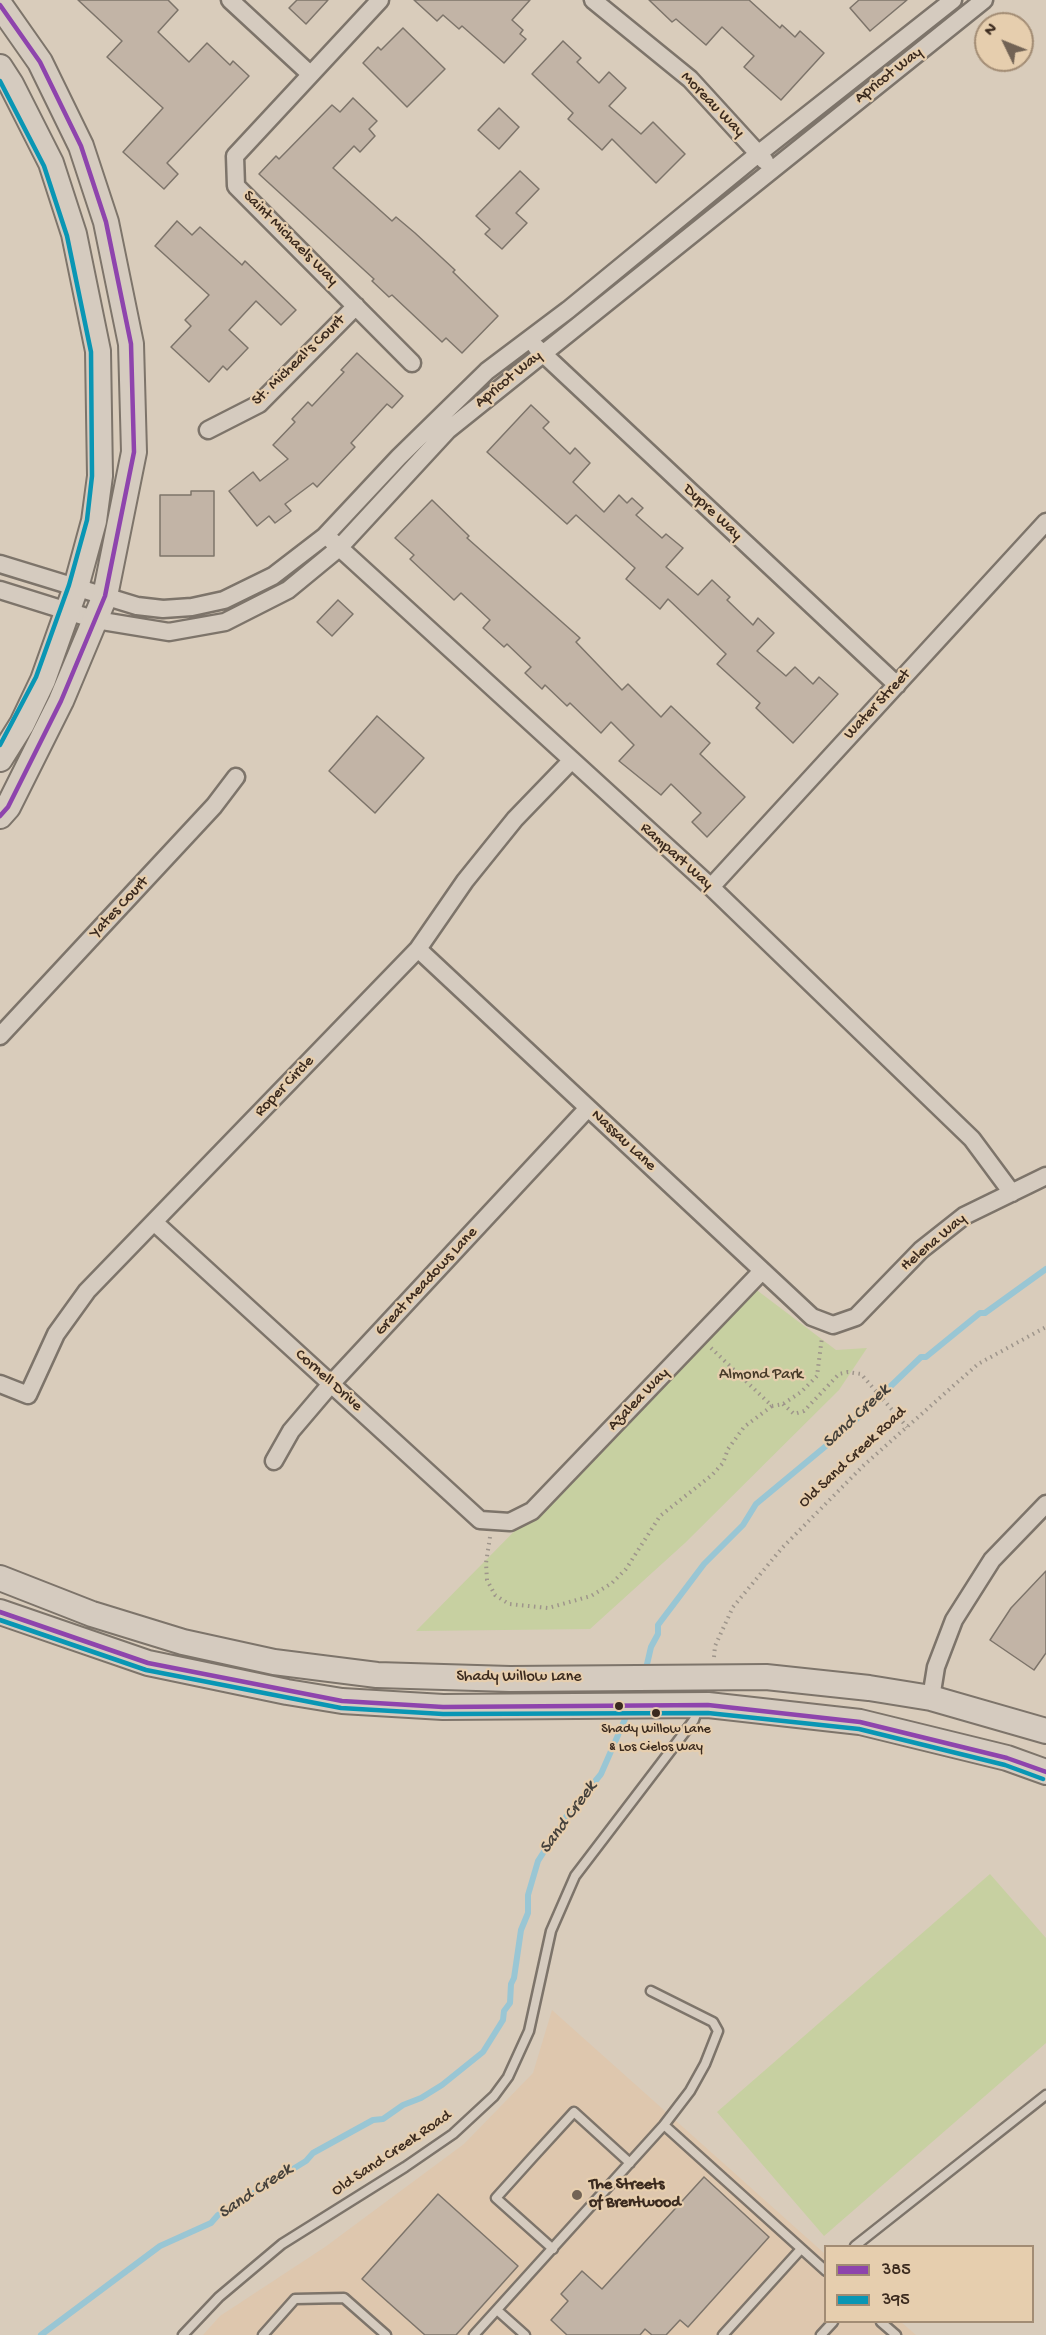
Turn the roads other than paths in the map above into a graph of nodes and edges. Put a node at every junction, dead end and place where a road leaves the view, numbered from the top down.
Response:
1 (230, 0) edge
2 (380, 0) edge
3 (593, 0) edge
4 (952, 0) edge
5 (984, 0) edge
6 (0, 5) edge
7 (0, 67) edge
8 (310, 74) junction
9 (758, 154) junction
10 (772, 169) junction
11 (356, 306) junction
12 (529, 340) junction
13 (542, 354) junction
14 (412, 363) dead end
15 (208, 430) dead end
16 (1046, 522) edge
17 (325, 536) junction
18 (339, 548) junction
19 (0, 564) edge
20 (76, 587) junction
21 (0, 590) edge
22 (105, 596) junction
23 (67, 611) junction
24 (96, 620) junction
25 (897, 685) junction
26 (0, 759) edge
27 (571, 761) junction
28 (236, 777) dead end
29 (0, 816) edge
30 (711, 887) junction
31 (418, 949) junction
32 (0, 1036) edge
33 (588, 1108) junction
34 (1046, 1176) edge
35 (1012, 1193) junction
36 (154, 1222) junction
37 (762, 1270) junction
38 (828, 1323) joint
39 (0, 1384) edge
40 (331, 1384) junction
41 (274, 1461) dead end
42 (1046, 1504) edge
43 (510, 1522) joint
44 (0, 1578) edge
45 (39, 1594) junction
46 (0, 1612) edge
47 (27, 1622) junction
48 (931, 1698) junction
49 (688, 1705) junction
50 (1046, 1731) edge
51 (1046, 1772) edge
52 (651, 1991) dead end
53 (1046, 2095) edge
54 (664, 2125) junction
55 (630, 2163) junction
56 (858, 2245) edge
57 (553, 2249) junction
58 (801, 2249) junction
59 (824, 2270) edge
60 (497, 2310) junction
61 (832, 2323) edge
62 (882, 2323) edge
63 (479, 2334) edge
64 (183, 2335) edge
65 (263, 2335) edge
66 (386, 2335) edge
67 (525, 2335) edge
68 (723, 2335) edge
69 (821, 2335) edge
70 (896, 2335) edge

1 - 8 street
2 - 8 street, Saint Michaels Way
3 - 9 street, Moreau Way
4 - 9 street, Apricot Way
5 - 10 street, Apricot Way
6 - 22 main road
7 - 20 main road
8 - 11 street, Saint Michaels Way
9 - 10 street, Moreau Way
9 - 12 street, Apricot Way
10 - 13 street, Apricot Way
11 - 14 street, Saint Michaels Way
11 - 15 street, St. Micheal's Court
12 - 13 street, Dupre Way
12 - 17 street, Apricot Way
13 - 18 street, Apricot Way
13 - 25 street, Dupre Way
16 - 25 street, Water Street
17 - 18 street, Rampart Way
17 - 22 street, Apricot Way
18 - 24 street, Apricot Way
18 - 27 street, Rampart Way
19 - 20 street, Apricot Way
20 - 22 street, Apricot Way
20 - 23 main road
21 - 23 street, Apricot Way
22 - 24 main road
23 - 24 street, Apricot Way
23 - 26 main road
24 - 29 main road
25 - 30 street, Water Street
27 - 30 street, Rampart Way
27 - 31 street, Roper Circle
28 - 32 street, Yates Court
30 - 35 street, Rampart Way
31 - 33 street, Nassau Lane
31 - 36 street, Roper Circle
33 - 37 street, Nassau Lane
33 - 40 street, Great Meadows Lane
34 - 35 street, Helena Way
35 - 38 street, Helena Way
36 - 39 street, Roper Circle
36 - 40 street, Cornell Drive
37 - 38 street, Nassau Lane
37 - 43 street, Azalea Way
40 - 41 street, Great Meadows Lane
40 - 43 street, Cornell Drive
42 - 48 street
44 - 45 main road, Shady Willow Lane
45 - 47 main road
45 - 48 main road, Shady Willow Lane
46 - 47 main road, Shady Willow Lane
47 - 49 main road, Shady Willow Lane
48 - 50 main road, Shady Willow Lane
49 - 51 main road, Shady Willow Lane
49 - 64 lane, Old Sand Creek Road
52 - 54 lane
53 - 56 lane
54 - 55 lane
54 - 58 lane
55 - 57 lane
55 - 57 lane
57 - 60 lane
58 - 59 lane
58 - 68 lane
60 - 63 lane
60 - 67 lane
61 - 69 lane
62 - 70 lane
65 - 66 lane

